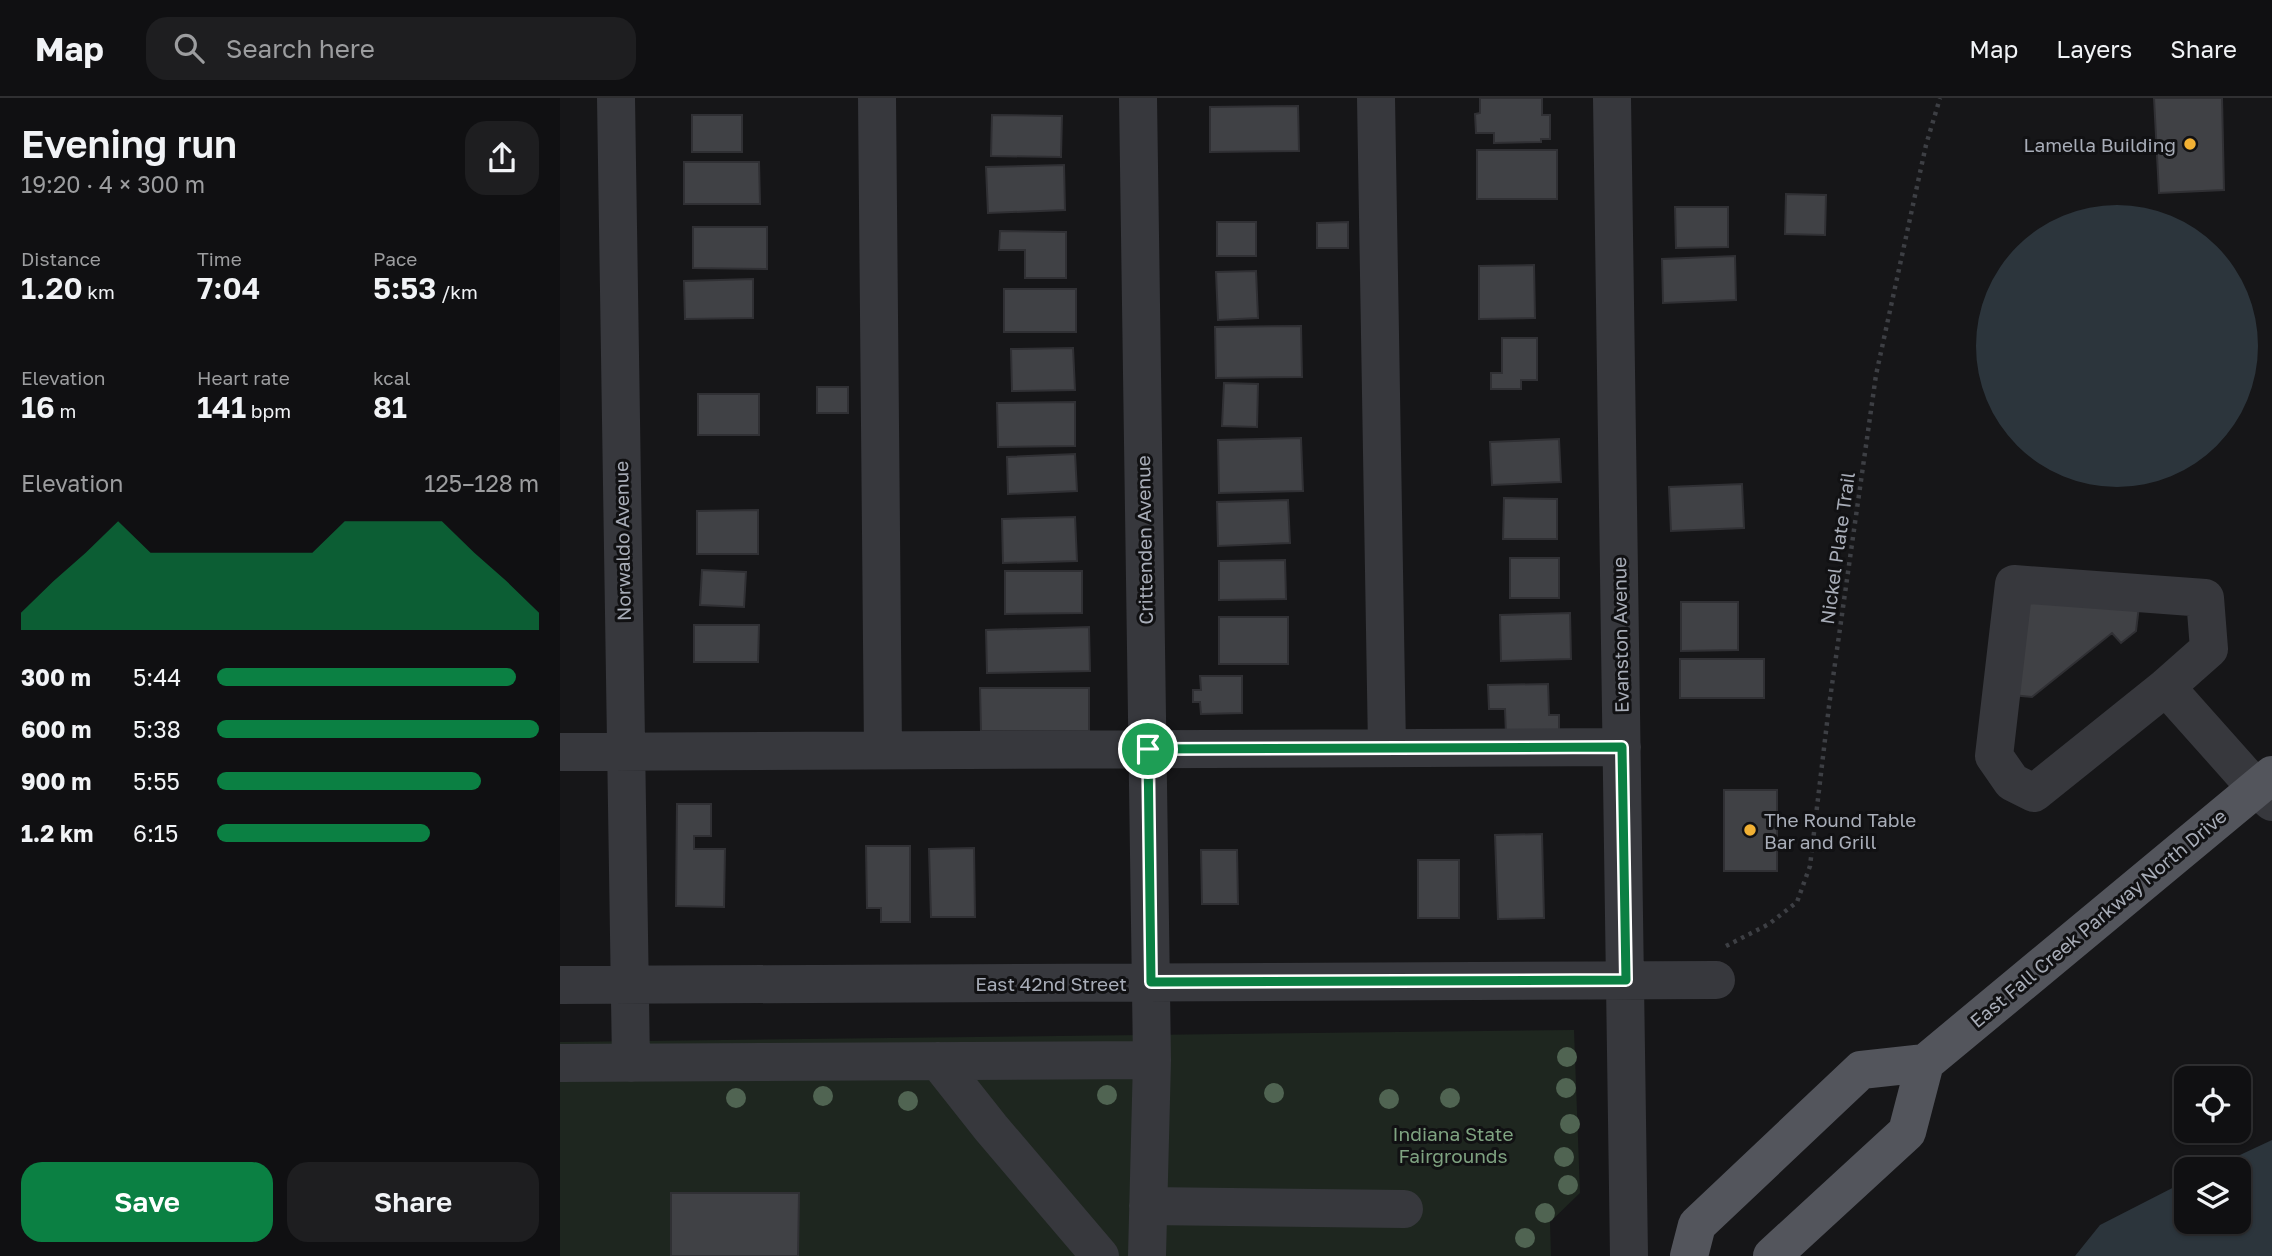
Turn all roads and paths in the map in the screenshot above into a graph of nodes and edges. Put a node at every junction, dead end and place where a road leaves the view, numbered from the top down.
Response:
1 (616, 98) edge
2 (877, 98) edge
3 (1138, 98) edge
4 (1376, 98) edge
5 (1612, 98) edge
6 (1940, 98) edge
7 (2166, 687) junction
8 (1622, 747) junction
9 (1387, 748) junction
10 (1148, 749) junction
11 (883, 750) junction
12 (560, 752) edge
13 (625, 752) junction
14 (2267, 788) edge
15 (1717, 964) joint
16 (1626, 980) junction
17 (1151, 982) junction
18 (560, 985) edge
19 (629, 985) junction
20 (1152, 1060) junction
21 (938, 1061) junction
22 (560, 1063) edge
23 (631, 1063) junction
24 (1925, 1063) junction
25 (1149, 1206) junction
26 (1404, 1209) dead end
27 (1100, 1256) edge
28 (1147, 1256) edge
29 (1629, 1256) edge
30 (1689, 1256) edge
31 (1772, 1256) edge

1 - 13 street, Norwaldo Avenue
2 - 11 street
3 - 10 street, Crittenden Avenue
4 - 9 street
5 - 8 street, Evanston Avenue
6 - 15 path, Nickel Plate Trail
7 - 7 street
7 - 14 street
8 - 9 street
8 - 16 street, Evanston Avenue
9 - 10 street
10 - 11 street
10 - 17 street, Crittenden Avenue
11 - 13 street
12 - 13 street
13 - 19 street, Norwaldo Avenue
14 - 24 main road, East Fall Creek Parkway North Drive
15 - 16 street, East 42nd Street
16 - 17 street, East 42nd Street
16 - 29 street, Evanston Avenue
17 - 19 street, East 42nd Street
17 - 20 street, Crittenden Avenue
18 - 19 street, East 42nd Street
19 - 23 street, Norwaldo Avenue
20 - 21 street
20 - 25 street, Crittenden Avenue
21 - 23 street
21 - 27 street
22 - 23 street
24 - 30 main road
24 - 31 main road
25 - 26 street
25 - 28 street, Crittenden Avenue

